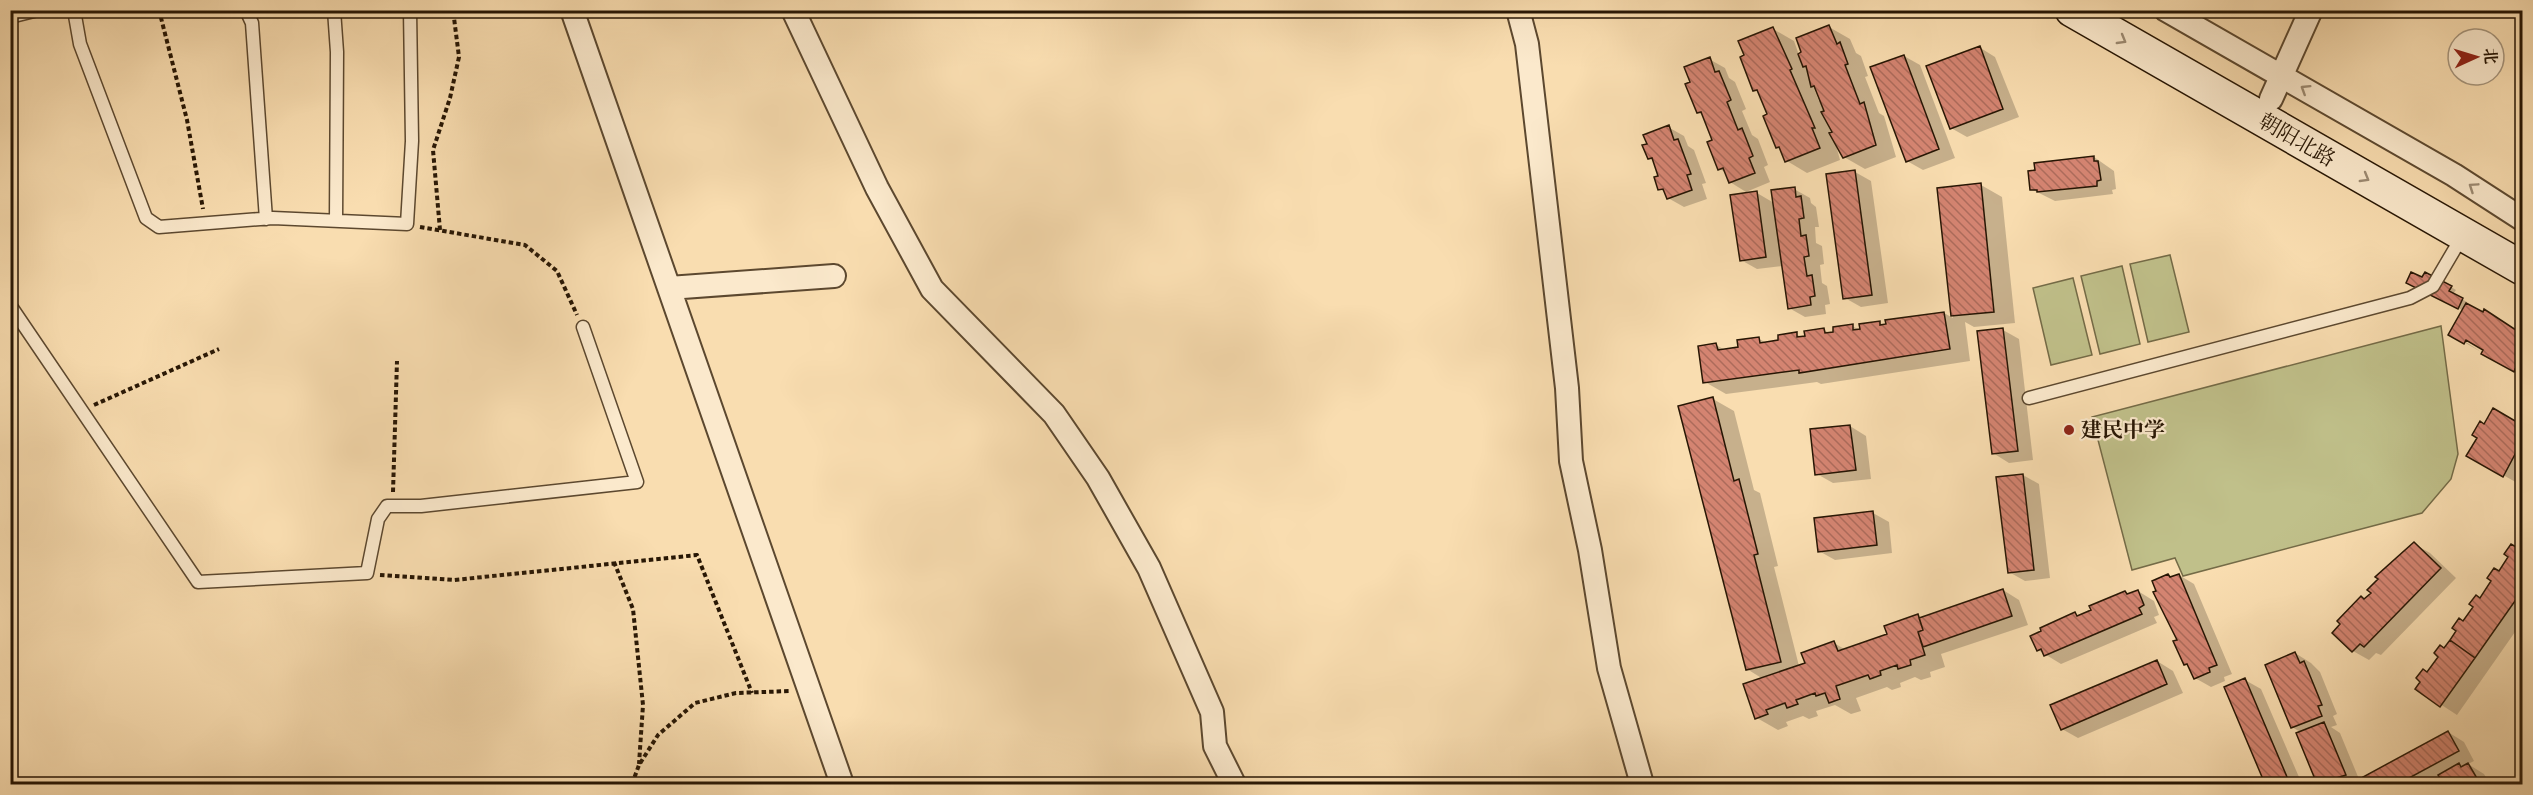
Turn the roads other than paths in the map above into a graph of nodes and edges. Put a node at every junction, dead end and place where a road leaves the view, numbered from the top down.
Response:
1 (38, 10) edge
2 (74, 10) edge
3 (246, 10) edge
4 (334, 10) edge
5 (410, 10) edge
6 (572, 10) edge
7 (793, 10) edge
8 (1518, 10) edge
9 (2072, 10) edge
10 (2116, 10) edge
11 (2166, 10) edge
12 (2311, 10) edge
13 (10, 17) edge
14 (2277, 86) junction
15 (266, 219) junction
16 (2523, 219) edge
17 (336, 221) junction
18 (2464, 234) junction
19 (2523, 241) edge
20 (2523, 268) edge
21 (834, 276) dead end
22 (669, 288) junction
23 (10, 305) edge
24 (583, 327) road end
25 (2028, 398) dead end
26 (842, 784) edge
27 (1234, 784) edge
28 (1642, 784) edge

1 - 13 lane
2 - 15 lane
3 - 15 lane
4 - 17 lane
5 - 17 lane
6 - 22 street
7 - 27 street
8 - 28 street
9 -> 18 main road, 朝阳北路
10 - 14 main road, 朝阳北路
11 - 14 street
12 - 14 street
16 -> 14 street
14 - 19 main road, 朝阳北路
15 - 17 lane
18 - 20 main road, 朝阳北路
18 - 25 lane
21 - 22 street
22 - 26 street
23 - 24 lane

